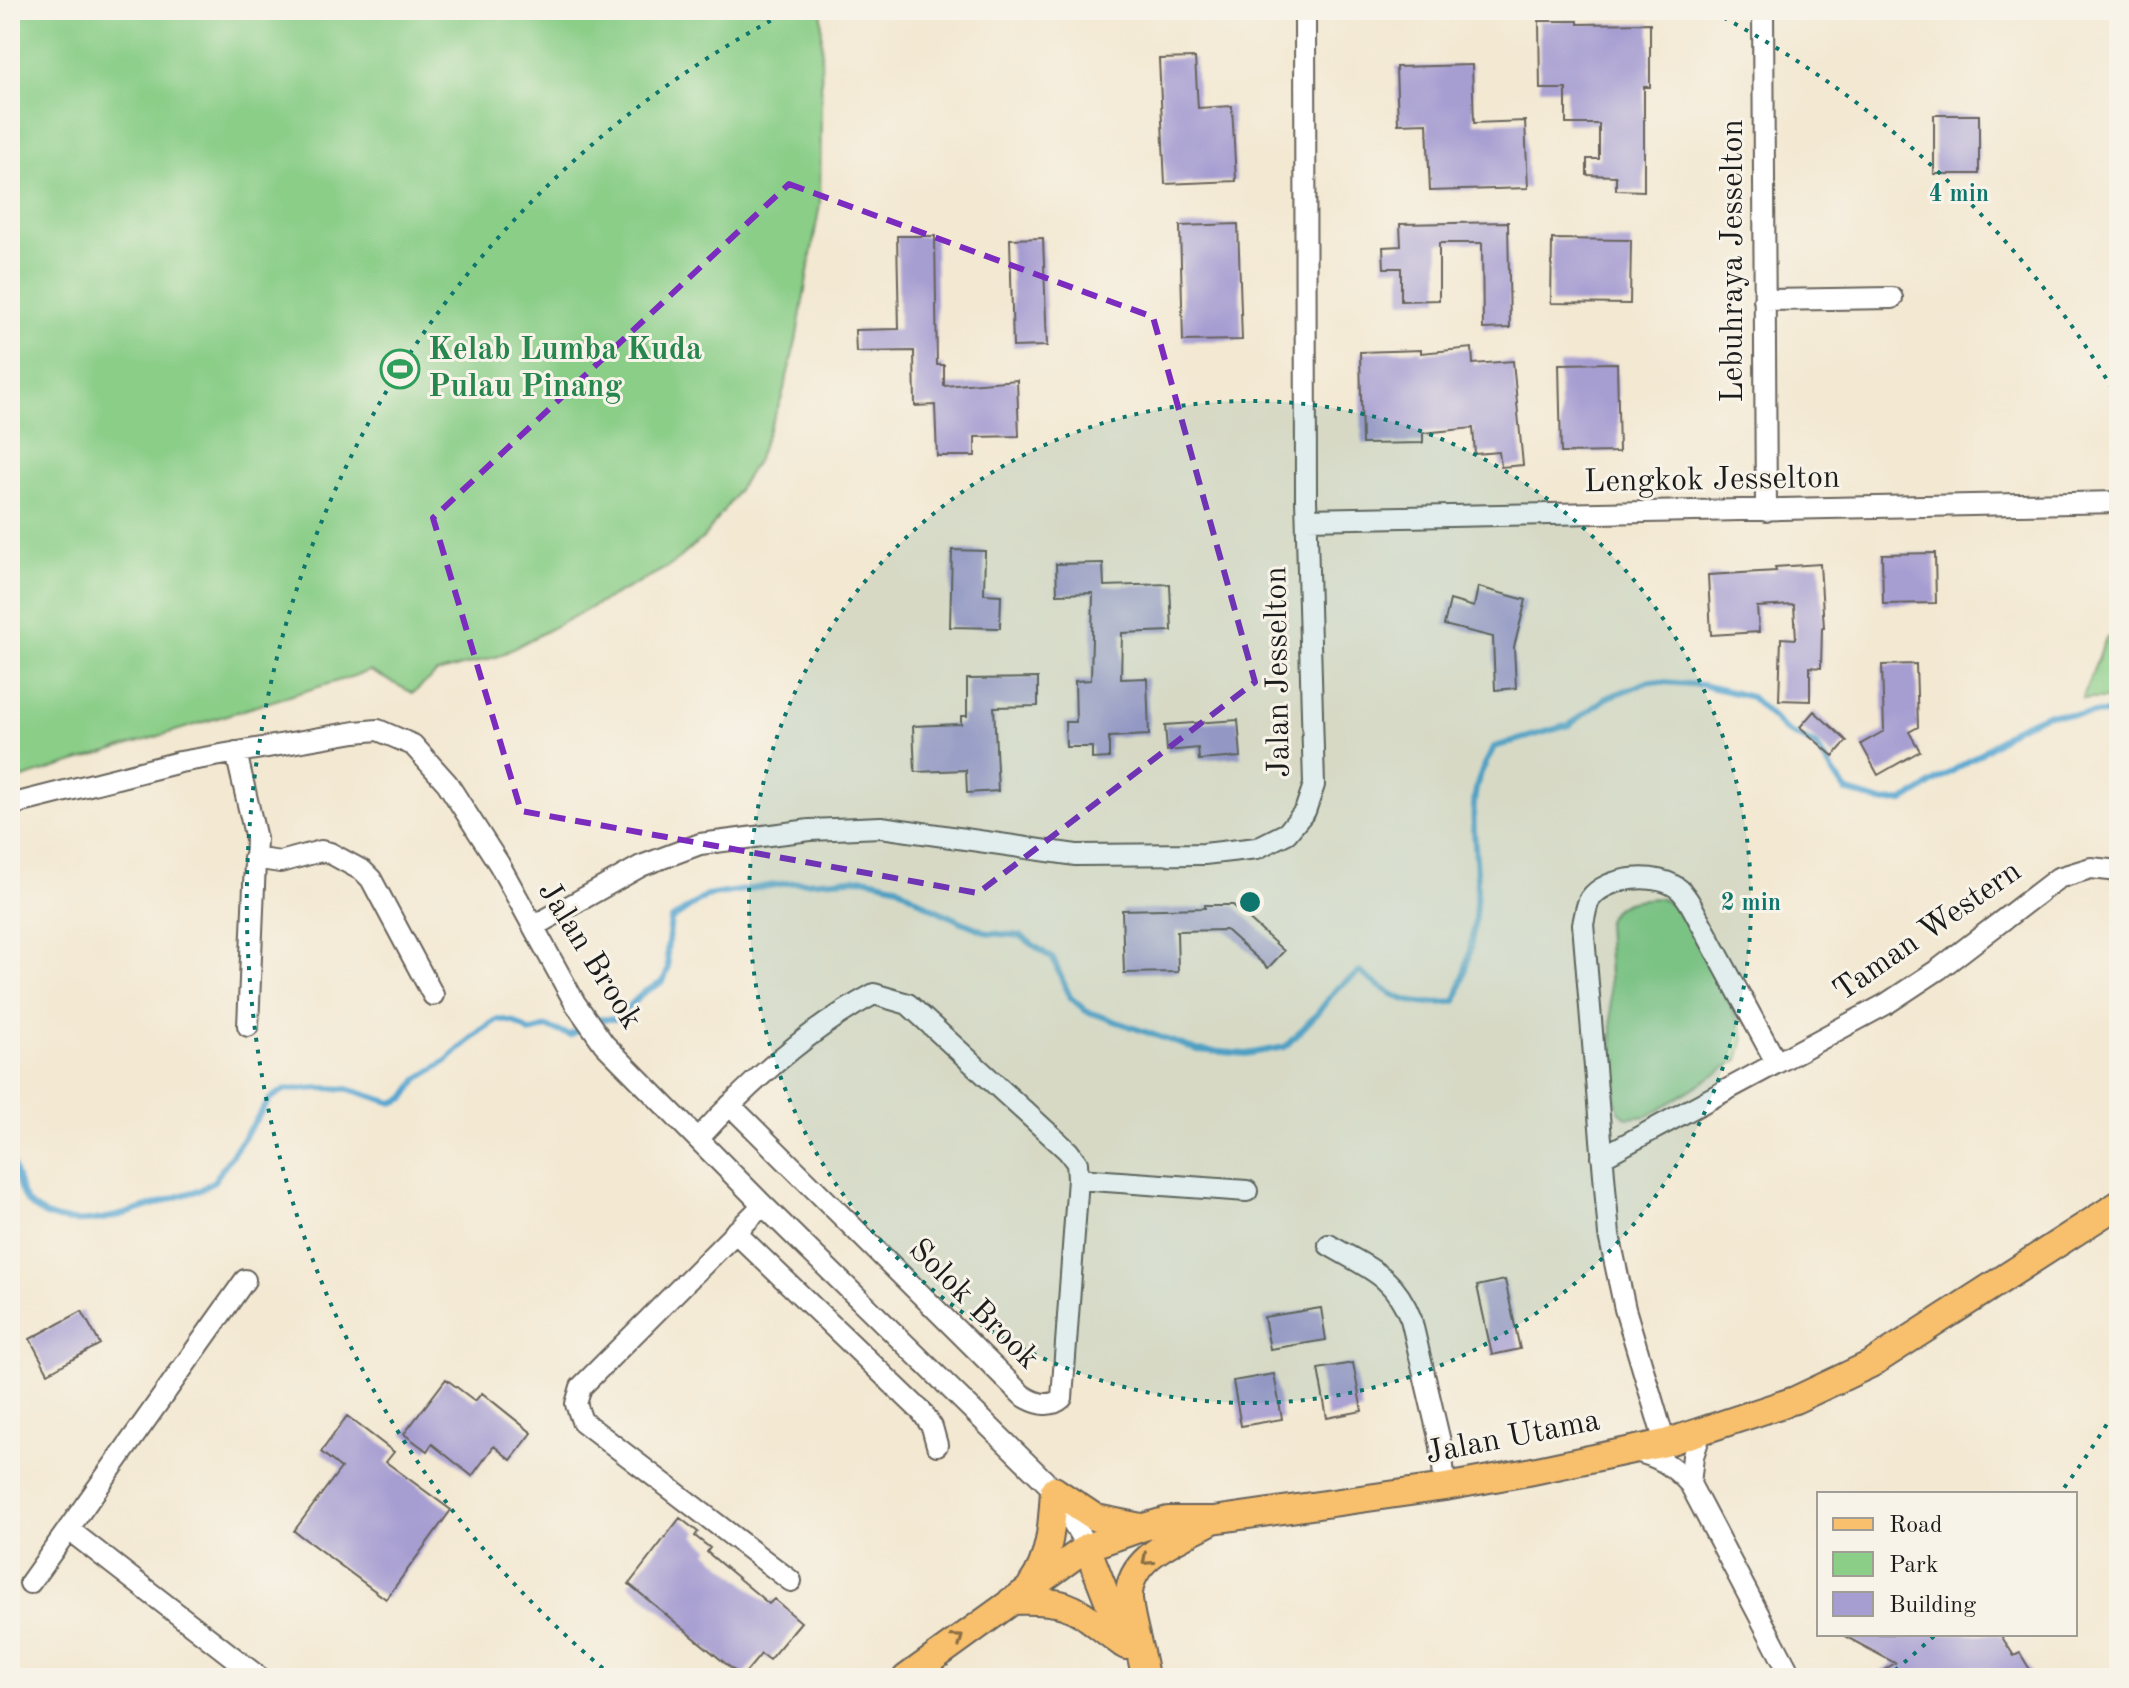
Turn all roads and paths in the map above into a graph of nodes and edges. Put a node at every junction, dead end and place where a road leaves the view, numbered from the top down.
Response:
1 (1305, 10) edge
2 (1763, 10) edge
3 (1892, 298) dead end
4 (1764, 300) junction
5 (2119, 502) edge
6 (1766, 511) junction
7 (1307, 519) junction
8 (236, 752) junction
9 (10, 805) edge
10 (254, 858) junction
11 (2119, 871) edge
12 (534, 926) junction
13 (433, 995) dead end
14 (248, 1026) dead end
15 (1776, 1062) junction
16 (730, 1105) junction
17 (699, 1138) junction
18 (1602, 1157) junction
19 (1078, 1179) junction
20 (1247, 1191) dead end
21 (2119, 1204) edge
22 (763, 1205) junction
23 (735, 1232) junction
24 (1329, 1245) dead end
25 (245, 1280) dead end
26 (1701, 1432) junction
27 (1665, 1443) junction
28 (937, 1445) dead end
29 (1630, 1450) junction
30 (1690, 1484) junction
31 (1445, 1487) junction
32 (1054, 1490) junction
33 (1213, 1520) junction
34 (1144, 1527) junction
35 (68, 1529) junction
36 (1087, 1547) junction
37 (791, 1581) dead end
38 (30, 1583) dead end
39 (1020, 1595) junction
40 (1127, 1647) junction
41 (260, 1678) edge
42 (906, 1678) edge
43 (1143, 1678) edge
44 (1792, 1678) edge

1 - 7 street, Jalan Jesselton
2 - 4 street, Lebuhraya Jesselton
3 - 4 street
4 - 6 street, Lebuhraya Jesselton
5 - 6 street, Lengkok Jesselton
6 - 7 street, Lengkok Jesselton
7 - 12 street, Jalan Jesselton
8 - 9 street, Jalan Brook
8 - 10 street
8 - 12 street, Jalan Brook
10 - 13 street
10 - 14 street
11 - 15 street, Taman Western
12 - 17 street, Jalan Brook
15 - 18 street, Taman Western
15 - 18 street
16 - 17 street, Solok Brook
16 - 19 street, Solok Brook
16 - 19 street, Solok Brook
17 - 22 street, Jalan Brook
18 - 27 street
19 - 20 street
21 - 26 main road, Jalan Utama
22 - 23 street
22 - 32 street, Jalan Brook
23 - 28 street
23 - 37 street
24 - 31 street
25 - 35 street
26 - 27 main road, Jalan Utama
26 - 30 street
27 - 29 main road, Jalan Utama
29 - 30 street
29 - 31 main road, Jalan Utama
30 - 44 street
31 - 33 main road, Jalan Utama
32 - 34 main road
32 - 36 street, Jalan Brook
32 - 39 main road
33 - 34 main road, Jalan Utama
33 -> 43 main road
34 - 36 main road, Jalan Utama
35 - 38 street
35 - 41 street
36 - 39 main road, Jalan Utama
36 - 40 main road
39 - 40 main road
42 -> 39 main road, Jalan Utama
40 - 43 main road

